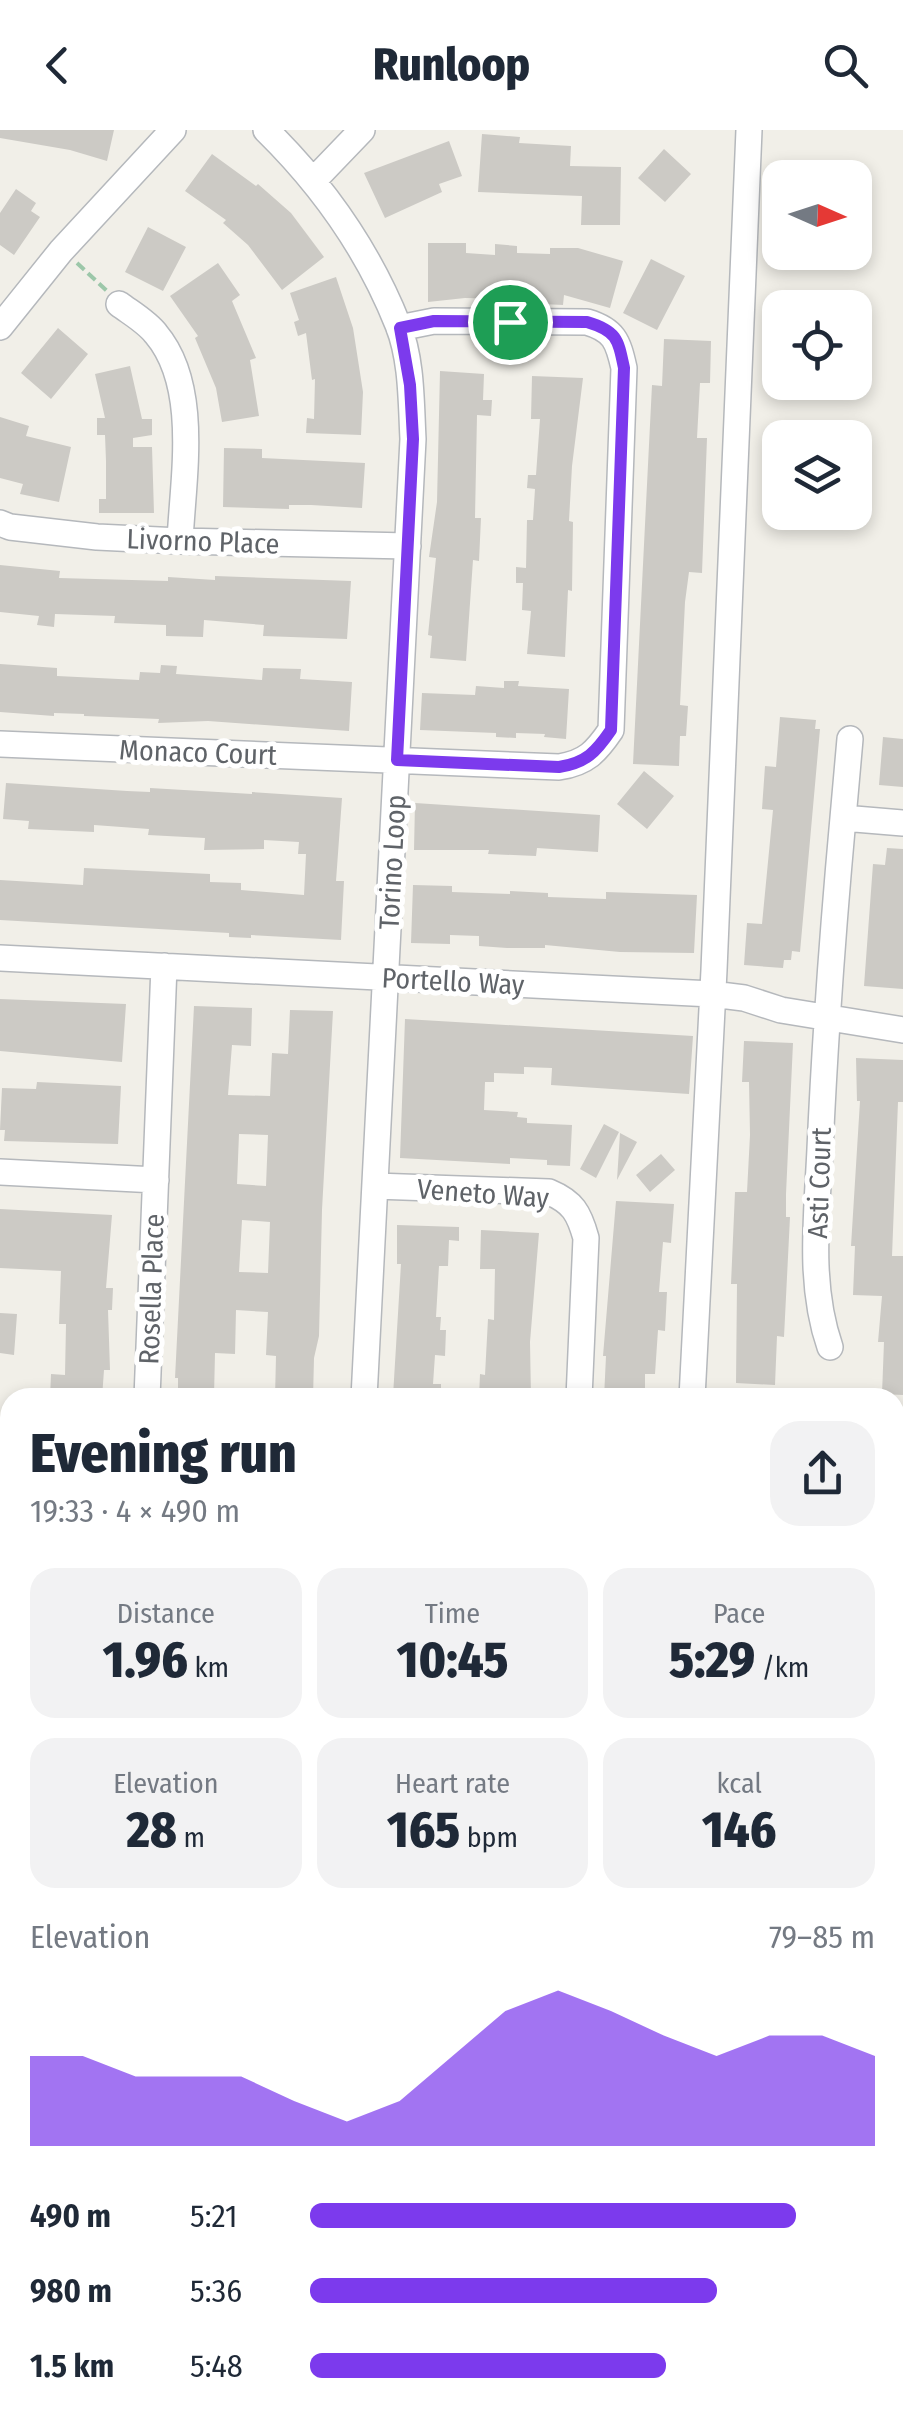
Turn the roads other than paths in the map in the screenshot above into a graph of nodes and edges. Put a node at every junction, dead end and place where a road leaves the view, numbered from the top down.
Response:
1 (172, 130) edge
2 (266, 130) edge
3 (362, 130) edge
4 (749, 130) edge
5 (314, 180) junction
6 (119, 304) road end
7 (0, 327) edge
8 (400, 328) junction
9 (0, 523) edge
10 (180, 541) junction
11 (408, 546) junction
12 (850, 739) dead end
13 (0, 744) edge
14 (397, 760) junction
15 (843, 818) junction
16 (903, 823) edge
17 (0, 958) edge
18 (164, 966) junction
19 (386, 977) junction
20 (712, 994) junction
21 (826, 1018) junction
22 (903, 1030) edge
23 (0, 1172) edge
24 (156, 1180) junction
25 (375, 1186) junction
26 (830, 1348) dead end
27 (147, 1388) edge
28 (365, 1388) edge
29 (579, 1388) edge
30 (692, 1388) edge

1 - 7 street
2 - 5 street, Torino Loop
3 - 5 street
4 - 20 street
5 - 8 street, Torino Loop
6 - 10 street
8 - 11 street, Torino Loop
8 - 14 street, Monaco Court
9 - 10 street, Livorno Place
10 - 11 street, Livorno Place
11 - 14 street, Torino Loop
12 - 15 street, Asti Court
13 - 14 street, Monaco Court
14 - 19 street, Torino Loop
15 - 16 street
15 - 21 street, Asti Court
17 - 18 street, Portello Way
18 - 19 street, Portello Way
18 - 24 street, Rosella Place
19 - 20 street, Portello Way
19 - 25 street, Torino Loop
20 - 21 street, Portello Way
20 - 30 street
21 - 22 street, Portello Way
21 - 26 street, Asti Court
23 - 24 street
24 - 27 street, Rosella Place
25 - 28 street, Torino Loop
25 - 29 street, Veneto Way

